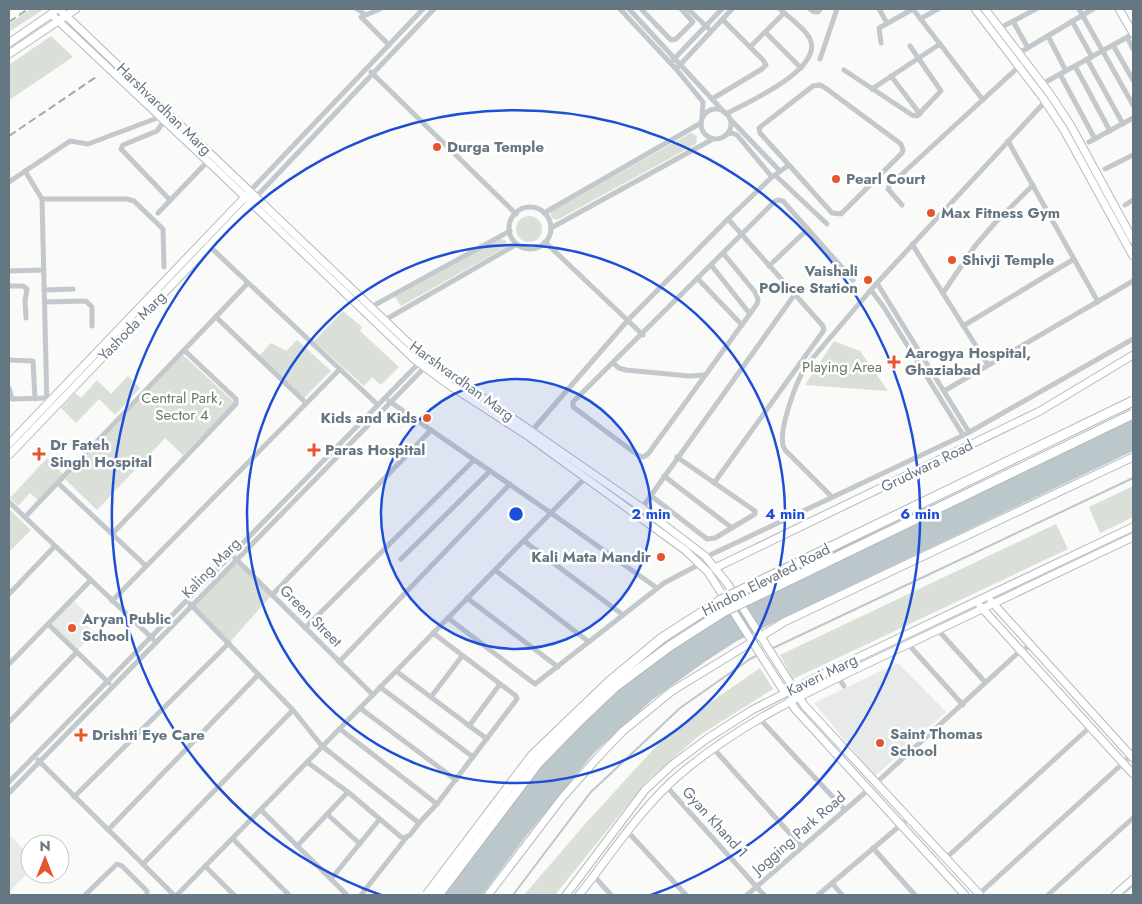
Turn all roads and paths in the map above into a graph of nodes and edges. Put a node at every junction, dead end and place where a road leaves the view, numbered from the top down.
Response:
1 (59, 9) edge
2 (76, 9) edge
3 (357, 9) edge
4 (380, 9) edge
5 (423, 9) edge
6 (434, 9) edge
7 (620, 9) edge
8 (629, 9) edge
9 (641, 9) edge
10 (681, 9) edge
11 (688, 9) edge
12 (722, 9) edge
13 (732, 9) edge
14 (810, 9) edge
15 (820, 9) edge
16 (837, 9) edge
17 (878, 9) edge
18 (913, 9) edge
19 (938, 9) edge
20 (975, 9) edge
21 (985, 9) edge
22 (1036, 9) edge
23 (1079, 9) edge
24 (1092, 9) edge
25 (1119, 9) edge
26 (782, 11) edge
27 (1026, 11) edge
28 (51, 14) junction
29 (1083, 14) junction
30 (66, 15) junction
31 (362, 17) dead end
32 (920, 19) junction
33 (722, 20) junction
34 (58, 21) junction
35 (1013, 21) junction
36 (1072, 21) junction
37 (887, 23) junction
38 (706, 26) junction
39 (1000, 28) junction
40 (711, 32) junction
41 (765, 32) junction
42 (1131, 35) edge
43 (1048, 36) junction
44 (9, 43) edge
45 (882, 43) dead end
46 (389, 44) junction
47 (940, 44) junction
48 (1113, 45) junction
49 (910, 46) dead end
50 (750, 47) junction
51 (1028, 48) junction
52 (1133, 49) edge
53 (1103, 50) junction
54 (1019, 53) junction
55 (9, 54) edge
56 (820, 58) dead end
57 (919, 58) junction
58 (1089, 58) junction
59 (672, 61) junction
60 (1022, 64) junction
61 (1075, 66) junction
62 (678, 67) junction
63 (367, 68) junction
64 (801, 68) junction
65 (844, 70) dead end
66 (1066, 71) junction
67 (372, 73) junction
68 (1060, 74) junction
69 (891, 76) junction
70 (1133, 80) edge
71 (1042, 84) junction
72 (872, 89) junction
73 (712, 99) junction
74 (983, 100) junction
75 (1049, 100) junction
76 (1133, 105) edge
77 (725, 113) junction
78 (920, 114) junction
79 (1133, 118) edge
80 (162, 119) junction
81 (730, 119) junction
82 (702, 121) junction
83 (1123, 124) junction
84 (1110, 131) junction
85 (727, 134) junction
86 (713, 139) junction
87 (1095, 139) junction
88 (1008, 141) junction
89 (1089, 142) dead end
90 (1133, 155) edge
91 (208, 161) junction
92 (789, 165) junction
93 (1106, 169) dead end
94 (25, 171) junction
95 (780, 171) junction
96 (773, 176) junction
97 (9, 182) edge
98 (1033, 185) junction
99 (250, 197) junction
100 (42, 199) junction
101 (170, 200) junction
102 (1133, 200) edge
103 (902, 204) dead end
104 (1125, 205) dead end
105 (158, 213) dead end
106 (544, 213) junction
107 (516, 214) junction
108 (728, 219) junction
109 (827, 224) dead end
110 (551, 228) junction
111 (808, 229) junction
112 (510, 231) junction
113 (742, 235) junction
114 (1133, 240) edge
115 (545, 242) junction
116 (206, 243) junction
117 (517, 244) junction
118 (912, 244) junction
119 (723, 253) junction
120 (1133, 256) edge
121 (1074, 259) junction
122 (711, 266) junction
123 (769, 266) junction
124 (164, 267) dead end
125 (44, 270) junction
126 (9, 271) edge
127 (698, 279) junction
128 (853, 280) dead end
129 (1133, 282) edge
130 (248, 283) junction
131 (9, 286) edge
132 (73, 289) dead end
133 (44, 290) junction
134 (942, 292) junction
135 (795, 294) junction
136 (45, 302) junction
137 (1098, 302) junction
138 (371, 307) junction
139 (364, 311) junction
140 (750, 314) junction
141 (216, 317) junction
142 (26, 318) dead end
143 (385, 320) junction
144 (628, 320) junction
145 (378, 324) junction
146 (742, 325) junction
147 (92, 326) dead end
148 (963, 326) junction
149 (643, 335) junction
150 (1133, 339) edge
151 (184, 350) junction
152 (1133, 355) edge
153 (9, 360) edge
154 (425, 362) junction
155 (613, 363) junction
156 (988, 365) junction
157 (340, 369) junction
158 (705, 375) junction
159 (9, 388) edge
160 (944, 391) junction
161 (384, 398) junction
162 (34, 399) junction
163 (1133, 401) edge
164 (390, 402) junction
165 (306, 403) junction
166 (48, 404) junction
167 (378, 405) junction
168 (1133, 414) edge
169 (431, 430) junction
170 (969, 432) junction
171 (530, 434) junction
172 (963, 435) junction
173 (10, 449) edge
174 (677, 457) junction
175 (1133, 457) edge
176 (474, 460) junction
177 (490, 471) junction
178 (664, 476) junction
179 (585, 478) junction
180 (58, 483) junction
181 (714, 483) junction
182 (510, 484) junction
183 (650, 495) junction
184 (832, 497) junction
185 (9, 502) edge
186 (642, 508) junction
187 (551, 512) junction
188 (25, 517) junction
189 (1133, 527) edge
190 (732, 528) junction
191 (112, 534) junction
192 (1133, 538) edge
193 (524, 541) junction
194 (55, 546) junction
195 (231, 555) junction
196 (706, 556) junction
197 (401, 559) dead end
198 (236, 560) junction
199 (700, 564) junction
200 (146, 566) junction
201 (715, 568) junction
202 (495, 570) junction
203 (91, 580) junction
204 (658, 588) junction
205 (9, 594) edge
206 (272, 595) junction
207 (988, 597) junction
208 (467, 598) junction
209 (112, 600) junction
210 (186, 600) junction
211 (976, 602) junction
212 (994, 604) junction
213 (192, 606) junction
214 (983, 609) junction
215 (623, 615) junction
216 (448, 618) junction
217 (48, 624) junction
218 (305, 628) junction
219 (938, 630) junction
220 (433, 634) junction
221 (150, 637) junction
222 (761, 638) junction
223 (156, 642) junction
224 (589, 642) junction
225 (229, 643) junction
226 (753, 643) junction
227 (908, 644) junction
228 (1031, 646) junction
229 (1020, 651) junction
230 (77, 652) junction
231 (462, 656) junction
232 (339, 662) junction
233 (9, 664) edge
234 (558, 667) junction
235 (396, 671) junction
236 (258, 675) junction
237 (838, 677) junction
238 (107, 681) junction
239 (985, 682) junction
240 (500, 684) junction
241 (1067, 685) junction
242 (112, 686) junction
243 (844, 686) dead end
244 (380, 687) junction
245 (794, 689) junction
246 (1059, 692) junction
247 (785, 694) junction
248 (373, 695) junction
249 (431, 697) junction
250 (799, 697) junction
251 (790, 701) junction
252 (962, 705) junction
253 (360, 708) junction
254 (293, 710) junction
255 (758, 718) junction
256 (9, 722) edge
257 (469, 726) junction
258 (1090, 727) junction
259 (340, 729) junction
260 (487, 740) junction
261 (322, 746) junction
262 (713, 748) junction
263 (34, 756) junction
264 (473, 757) junction
265 (1132, 757) edge
266 (39, 761) junction
267 (307, 762) junction
268 (1123, 763) junction
269 (1133, 774) edge
270 (456, 780) junction
271 (9, 782) edge
272 (876, 783) junction
273 (667, 787) junction
274 (868, 790) junction
275 (348, 792) junction
276 (9, 793) edge
277 (74, 797) junction
278 (437, 804) junction
279 (261, 810) junction
280 (844, 810) junction
281 (327, 814) junction
282 (908, 818) junction
283 (1133, 818) edge
284 (380, 820) junction
285 (419, 823) junction
286 (900, 825) junction
287 (108, 830) junction
288 (628, 832) junction
289 (406, 838) junction
290 (232, 839) junction
291 (360, 844) junction
292 (297, 846) junction
293 (802, 847) junction
294 (873, 848) junction
295 (946, 858) junction
296 (143, 864) junction
297 (206, 866) junction
298 (594, 876) junction
299 (331, 879) junction
300 (1133, 879) edge
301 (832, 884) junction
302 (756, 887) junction
303 (1133, 891) edge
304 (85, 895) edge
305 (147, 895) edge
306 (176, 895) edge
307 (234, 895) edge
308 (288, 895) edge
309 (346, 895) edge
310 (361, 895) edge
311 (427, 895) edge
312 (438, 895) edge
313 (488, 895) edge
314 (566, 895) edge
315 (579, 895) edge
316 (611, 895) edge
317 (686, 895) edge
318 (747, 895) edge
319 (764, 895) edge
320 (818, 895) edge
321 (842, 895) edge
322 (915, 895) edge
323 (966, 895) edge
324 (980, 895) edge
325 (1048, 895) edge
326 (1115, 895) edge
327 (1129, 895) edge

1 - 28 street
1 - 30 street, Harshvardhan Marg
2 - 30 street
3 - 4 street
5 - 46 street
6 - 67 street
7 - 59 street
8 - 59 street
9 - 10 street
11 - 38 street
12 - 38 street
13 - 33 street
14 - 15 street
16 - 56 street
17 - 37 street
18 - 32 street
18 - 37 street
19 - 32 street
20 - 60 street
21 - 39 street
22 - 27 street
23 - 29 street
24 - 29 street
25 - 42 street
26 - 41 street
26 - 64 street
27 - 35 street
28 - 34 street, Harshvardhan Marg
28 - 44 street
29 - 36 street
29 - 53 street
30 - 34 street
30 - 99 street, Harshvardhan Marg
31 - 46 street
32 - 47 street
33 - 40 street
33 - 50 street
34 - 55 street
34 - 80 street, Harshvardhan Marg
35 - 39 street
35 - 51 street
36 - 43 street
36 - 58 street
37 - 45 street
38 - 40 street
38 - 59 street
39 - 54 street
40 - 62 street
41 - 50 street
41 - 64 street
42 - 48 street
42 - 52 street
43 - 51 street
43 - 66 street
46 - 63 street
47 - 57 street
47 - 74 street
48 - 53 street
48 - 70 street
49 - 57 street
50 - 73 street
51 - 54 street
53 - 58 street
53 - 76 street
54 - 60 street
57 - 69 street
57 - 78 street
58 - 61 street
58 - 83 street
59 - 62 street
60 - 71 street
60 - 74 street
60 - 75 street
61 - 66 street
61 - 84 street
62 - 73 street
62 - 82 street
63 - 67 street
63 - 99 street
64 - 77 street
65 - 72 street
66 - 68 street
67 - 99 street
67 - 107 street
68 - 71 street
68 - 87 street
69 - 72 street
69 - 78 street
71 - 75 street
72 - 78 street
73 - 77 street
74 - 103 street
75 - 88 street
75 - 114 street
75 - 120 street
77 - 81 street
77 - 82 street
79 - 83 street
80 - 91 street, Harshvardhan Marg
80 - 94 street
80 - 101 street
81 - 85 street
81 - 95 street
82 - 86 street
82 - 106 street
83 - 84 street
84 - 87 street
85 - 86 street
85 - 96 street
86 - 110 street
87 - 89 street
88 - 98 street
88 - 118 street
90 - 93 street
91 - 99 street, Harshvardhan Marg
91 - 101 street
92 - 92 street
92 - 95 street
94 - 97 street
94 - 100 street
95 - 96 street
96 - 108 street
96 - 109 street
98 - 121 street
98 - 134 street
99 - 116 street, Yashoda Marg
99 - 138 street, Harshvardhan Marg
99 - 139 street, Harshvardhan Marg
100 - 124 street
100 - 125 street
101 - 105 street
102 - 104 street
106 - 107 street
106 - 110 street
107 - 112 street
108 - 113 street
108 - 144 street
110 - 115 street
111 - 113 street
111 - 123 street
111 - 128 street
112 - 117 street
112 - 138 street
113 - 119 street
113 - 123 street
115 - 117 street
115 - 144 street
116 - 130 street
116 - 166 street, Yashoda Marg
117 - 143 street
118 - 134 street
118 - 160 street
119 - 122 street
119 - 140 street
121 - 137 street
121 - 148 street
122 - 127 street
122 - 140 street
123 - 135 street
125 - 126 street
125 - 133 street
127 - 146 street
127 - 149 street
129 - 137 street
130 - 141 street
130 - 157 street
131 - 142 street
132 - 133 street
133 - 136 street
134 - 148 street
135 - 174 street
135 - 181 street
136 - 147 street
136 - 166 street
137 - 156 street
138 - 139 street
138 - 143 street, Harshvardhan Marg
139 - 145 street, Harshvardhan Marg
140 - 146 street
141 - 151 street
141 - 165 street
143 - 145 street
143 - 154 street, Harshvardhan Marg
144 - 149 street
144 - 171 street
145 - 154 street, Harshvardhan Marg
146 - 158 street
148 - 156 street
149 - 155 street
150 - 170 street
151 - 180 street
151 - 191 street
152 - 201 street, Grudwara Road
153 - 162 street
154 - 161 street, Kaling Marg
154 - 164 street, Kaling Marg
154 - 171 street, Harshvardhan Marg
155 - 158 street
155 - 158 street
156 - 160 street
157 - 165 street
157 - 167 street
159 - 162 street
160 - 170 street
161 - 164 street
161 - 167 street, Kaling Marg
162 - 166 street
163 - 311 highway, Hindon Elevated Road, bridge
164 - 169 street
164 - 198 street, Kaling Marg
165 - 200 street
166 - 173 street, Yashoda Marg
167 - 195 street, Kaling Marg
168 - 312 highway, Hindon Elevated Road, bridge
169 - 176 street
169 - 206 street
170 - 172 street
171 - 179 street, Harshvardhan Marg
171 - 186 street, Harshvardhan Marg
172 - 184 street
172 - 184 street
174 - 178 street
174 - 181 street
175 - 222 street
176 - 177 street
176 - 218 street
177 - 182 street
177 - 197 street
178 - 183 street
178 - 190 street
179 - 187 street
179 - 199 street, Harshvardhan Marg
180 - 188 street
180 - 191 street
181 - 190 street
182 - 187 street
182 - 232 street
183 - 186 street
183 - 190 street
184 - 196 street
185 - 188 street
186 - 196 street, Harshvardhan Marg
187 - 193 street
187 - 204 street
188 - 194 street
189 - 207 street, Kaveri Marg
191 - 200 street
192 - 212 street, Kaveri Marg
193 - 202 street
193 - 215 street
194 - 203 street
194 - 205 street
195 - 198 street, Green Street
195 - 210 street, Kaling Marg
196 - 201 street, Harshvardhan Marg
198 - 206 street, Green Street
198 - 213 street, Kaling Marg
199 - 204 street
199 - 226 street, Harshvardhan Marg, bridge
200 - 209 street
201 - 222 street, Harshvardhan Marg, bridge
202 - 208 street
202 - 224 street
203 - 209 street
203 - 217 street
204 - 215 street
206 - 218 street, Green Street
207 - 211 street, Kaveri Marg
207 - 212 street
208 - 216 street
208 - 234 street
209 - 221 street
210 - 213 street
210 - 221 street, Kaling Marg
211 - 214 street
211 - 245 street, Kaveri Marg
212 - 214 street, Kaveri Marg
212 - 228 street
213 - 223 street, Kaling Marg
213 - 225 street
214 - 219 street, Kaveri Marg
214 - 229 street
215 - 224 street
216 - 220 street
216 - 234 street
217 - 230 street
217 - 233 street
218 - 232 street, Green Street
219 - 227 street, Kaveri Marg
219 - 239 street
220 - 231 street
220 - 235 street
221 - 223 street
221 - 238 street, Kaling Marg
222 - 245 street, Harshvardhan Marg
223 - 242 street, Kaling Marg
224 - 234 street
225 - 236 street
225 - 277 street
226 - 247 street, Harshvardhan Marg
226 - 313 street
227 - 237 street, Kaveri Marg
227 - 252 street
228 - 229 street
228 - 241 street
229 - 239 street
229 - 246 street
230 - 238 street
230 - 256 street
231 - 240 street
231 - 249 street
232 - 248 street, Green Street
235 - 244 street
235 - 249 street
236 - 254 street
236 - 287 street
237 - 243 street
237 - 250 street, Kaveri Marg
238 - 242 street
238 - 263 street, Kaling Marg
239 - 252 street
240 - 257 street
240 - 260 street
241 - 246 street
241 - 265 street
242 - 266 street, Kaling Marg
244 - 248 street
244 - 264 street
245 - 247 street, Kaveri Marg
246 - 258 street
247 - 314 street, Kaveri Marg
248 - 253 street
249 - 257 street
250 - 251 street, Kaveri Marg
250 - 272 street
251 - 255 street, Kaveri Marg
251 - 274 street
252 - 272 street
253 - 259 street
253 - 270 street
254 - 261 street
254 - 296 street
255 - 262 street, Kaveri Marg
255 - 280 street
257 - 260 street
258 - 268 street
258 - 295 street
259 - 261 street
259 - 278 street
260 - 264 street
261 - 267 street
261 - 285 street
262 - 273 street, Kaveri Marg
262 - 293 street
263 - 266 street
263 - 271 street, Kaling Marg
264 - 270 street
265 - 268 street
266 - 276 street, Kaling Marg
266 - 277 street
267 - 275 street
267 - 279 street
268 - 269 street
268 - 324 street
270 - 278 street
272 - 282 street
273 - 288 street, Kaveri Marg
273 - 302 street, Gyan Khand 1
274 - 280 street, Jogging Park Road
274 - 286 street
275 - 281 street
275 - 284 street
277 - 287 street
278 - 285 street
279 - 290 street
279 - 292 street
280 - 293 street, Jogging Park Road
281 - 291 street
281 - 292 street
282 - 286 street
282 - 295 street
283 - 325 street
284 - 289 street
284 - 291 street
285 - 289 street
286 - 294 street
286 - 323 street
287 - 296 street
288 - 298 street, Kaveri Marg
288 - 317 street
289 - 310 street
290 - 297 street
290 - 308 street
291 - 299 street
292 - 299 street
293 - 302 street, Jogging Park Road
294 - 301 street
294 - 322 street
295 - 324 street
296 - 306 street
297 - 306 street
297 - 307 street
298 - 315 street, Kaveri Marg
298 - 316 street
299 - 309 street
300 - 326 street
301 - 320 street
301 - 321 street
302 - 318 street, Jogging Park Road
302 - 319 street, Gyan Khand 1
303 - 327 street
304 - 305 street

